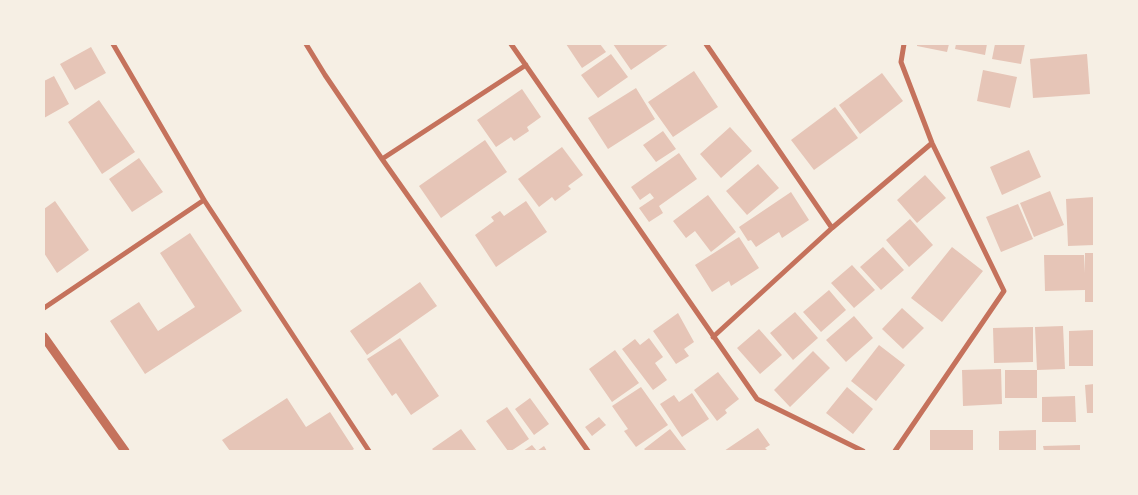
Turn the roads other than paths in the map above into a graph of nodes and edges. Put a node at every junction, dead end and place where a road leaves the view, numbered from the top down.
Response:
1 (113, 44) edge
2 (306, 44) edge
3 (511, 44) edge
4 (706, 44) edge
5 (904, 44) edge
6 (526, 65) junction
7 (932, 143) junction
8 (382, 158) junction
9 (204, 200) junction
10 (832, 228) junction
11 (44, 308) edge
12 (44, 337) edge
13 (713, 337) junction
14 (125, 451) edge
15 (369, 451) edge
16 (588, 451) edge
17 (863, 451) edge
18 (894, 451) edge

1 - 9 street
2 - 8 street
3 - 6 street
4 - 10 street
5 - 7 street
6 - 8 street
6 - 13 street
7 - 10 street
7 - 18 street
8 - 16 street
9 - 11 street
9 - 15 street
10 - 13 street
12 - 14 street
13 - 17 street

